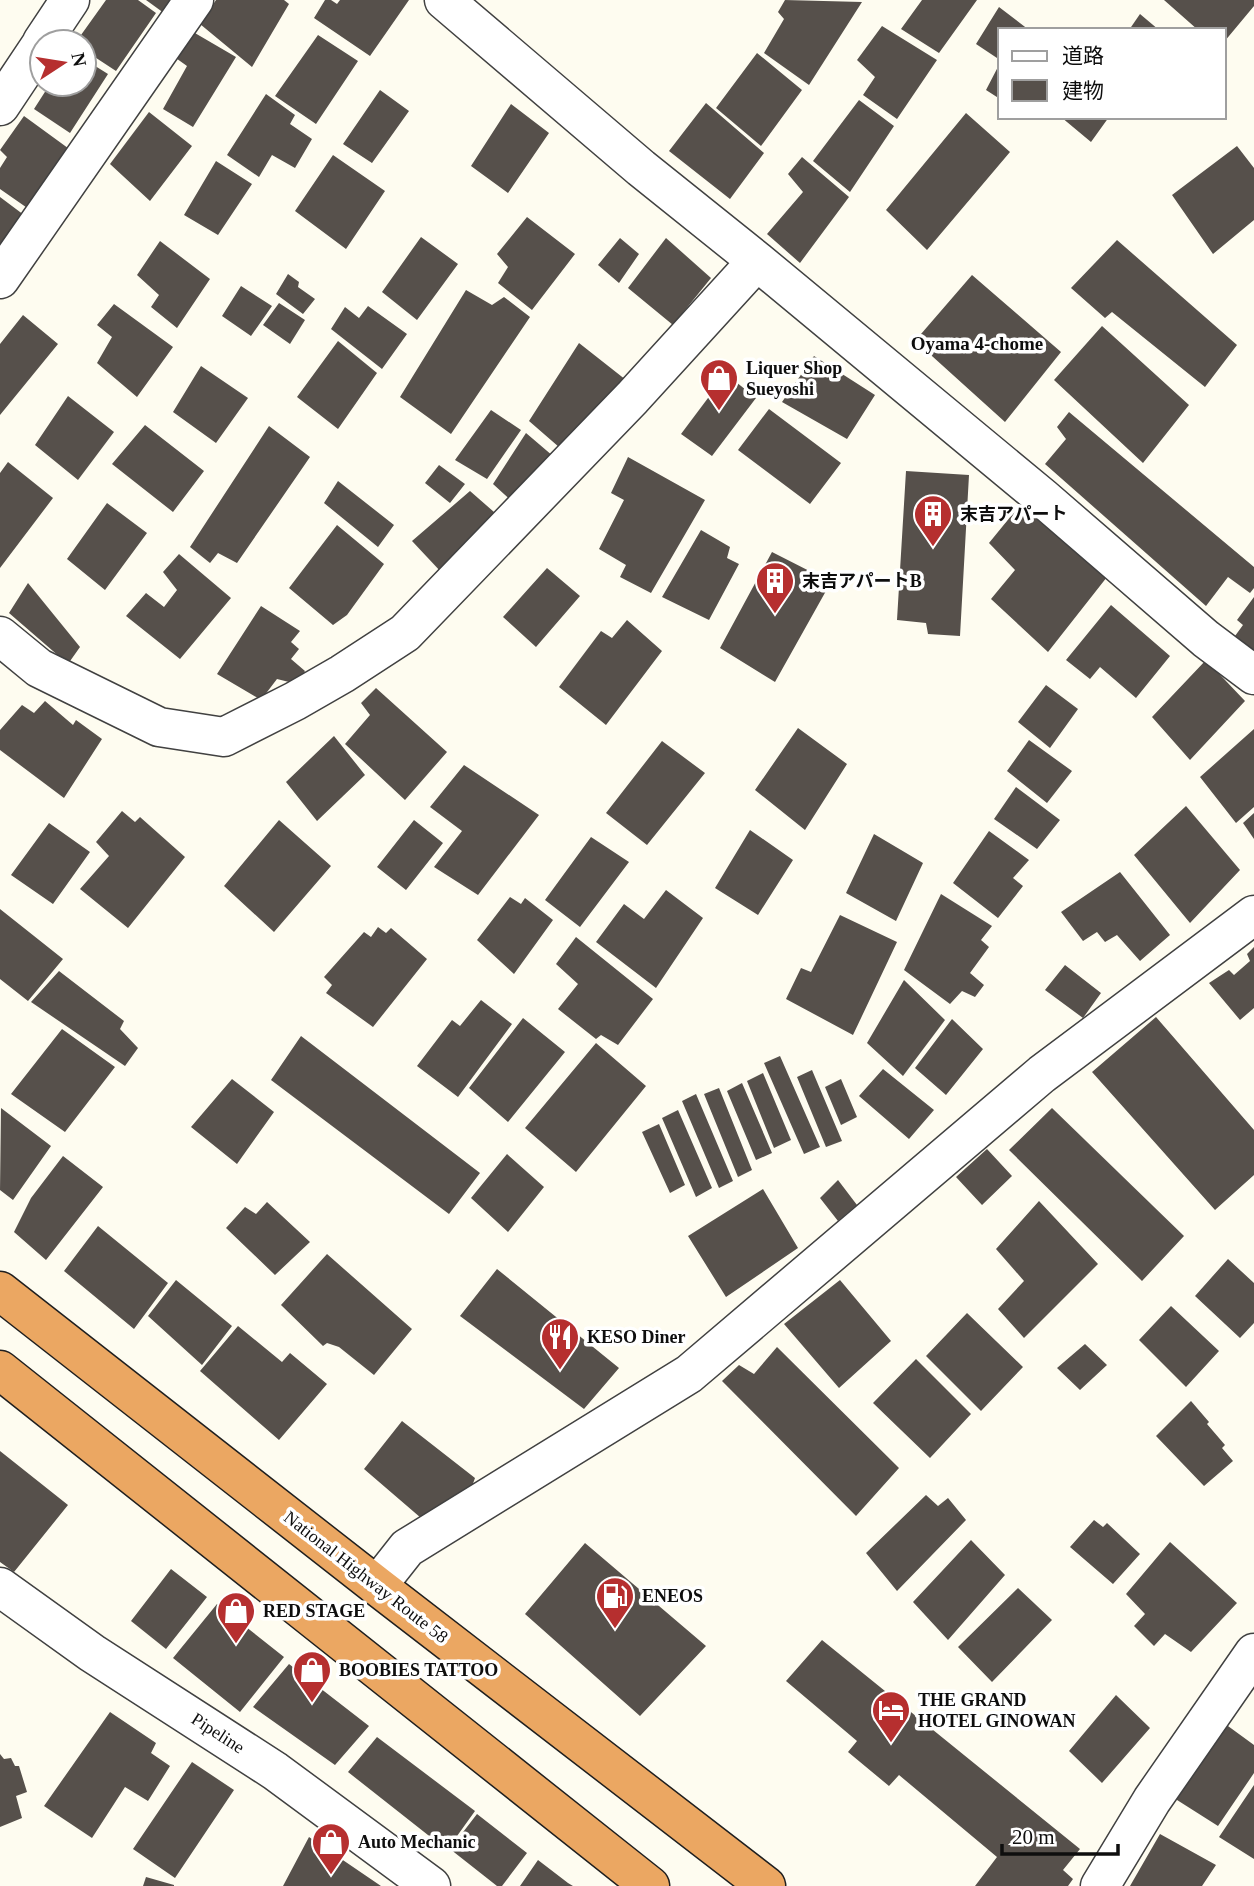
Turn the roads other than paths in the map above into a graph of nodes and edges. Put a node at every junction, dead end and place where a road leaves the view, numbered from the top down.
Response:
1 (70, 0) edge
2 (194, 0) edge
3 (444, 0) edge
4 (51, 28) edge
5 (28, 63) edge
6 (0, 106) edge
7 (757, 261) junction
8 (0, 279) edge
9 (0, 636) edge
10 (1254, 675) edge
11 (1254, 915) edge
12 (0, 1291) edge
13 (0, 1370) edge
14 (377, 1586) junction
15 (0, 1587) edge
16 (1254, 1653) edge
17 (431, 1886) edge
18 (650, 1886) edge
19 (766, 1886) edge
20 (1100, 1886) edge

1 - 4 street
2 - 8 street
3 - 7 street
5 - 6 street
7 - 9 street
7 - 10 street
11 - 14 street
12 - 14 highway, National Highway Route 58
13 - 18 highway
14 - 19 highway, National Highway Route 58
15 - 17 street, Pipeline
16 - 20 street

